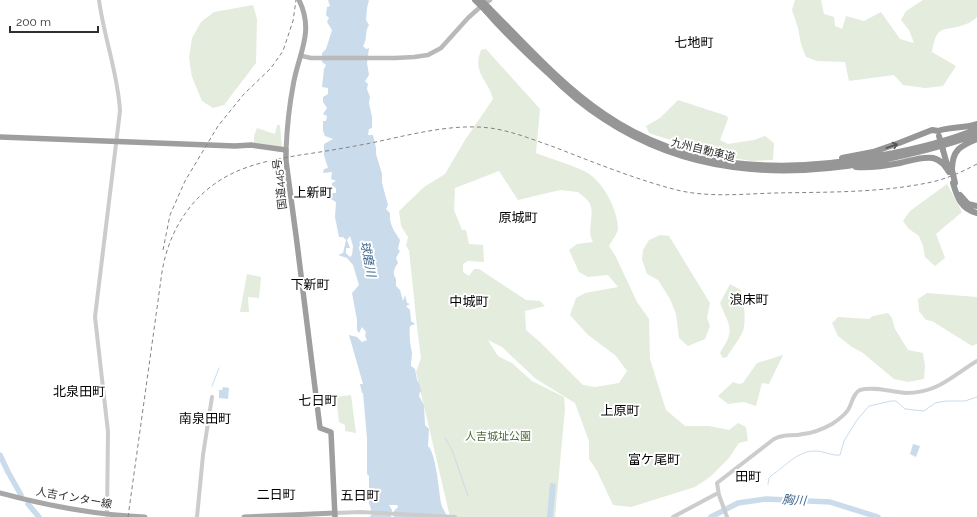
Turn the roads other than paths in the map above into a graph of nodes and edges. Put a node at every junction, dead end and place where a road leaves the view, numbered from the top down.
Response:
1 (99, 0) edge
2 (299, 0) edge
3 (475, 0) edge
4 (481, 0) edge
5 (490, 0) edge
6 (487, 9) junction
7 (302, 56) junction
8 (977, 124) edge
9 (977, 129) edge
10 (940, 134) junction
11 (977, 134) edge
12 (0, 137) edge
13 (977, 139) edge
14 (118, 141) junction
15 (286, 150) junction
16 (947, 161) junction
17 (799, 166) junction
18 (839, 167) junction
19 (951, 171) junction
20 (954, 183) junction
21 (977, 206) edge
22 (977, 213) edge
23 (977, 361) edge
24 (212, 397) dead end
25 (0, 493) edge
26 (718, 494) junction
27 (107, 515) junction
28 (335, 515) edge
29 (145, 517) edge
30 (197, 517) edge
31 (244, 517) edge
32 (455, 517) edge
33 (673, 517) edge
34 (727, 517) edge

1 - 14 street
2 - 7 main road
3 - 6 highway, 九州自動車道, bridge
4 - 6 highway, 九州自動車道, bridge
5 - 7 main road
6 - 17 highway, 九州自動車道
6 - 18 highway, 九州自動車道
7 - 15 main road
8 - 10 highway
9 - 17 highway, 九州自動車道
10 - 16 highway, bridge
17 -> 10 highway
11 - 18 highway, 九州自動車道
12 - 14 highway, 国道445号
13 - 16 highway
14 - 15 highway, 国道445号
14 - 27 street
15 - 28 highway, 国道445号
16 - 18 highway
16 - 19 highway
16 - 19 highway
19 - 20 highway, bridge
20 - 21 highway
20 - 22 highway
23 - 26 street
24 - 30 street
25 - 27 main road, 人吉インター線
26 - 33 street
26 - 34 street
27 - 29 main road, 人吉インター線
28 - 31 main road
28 - 32 street

